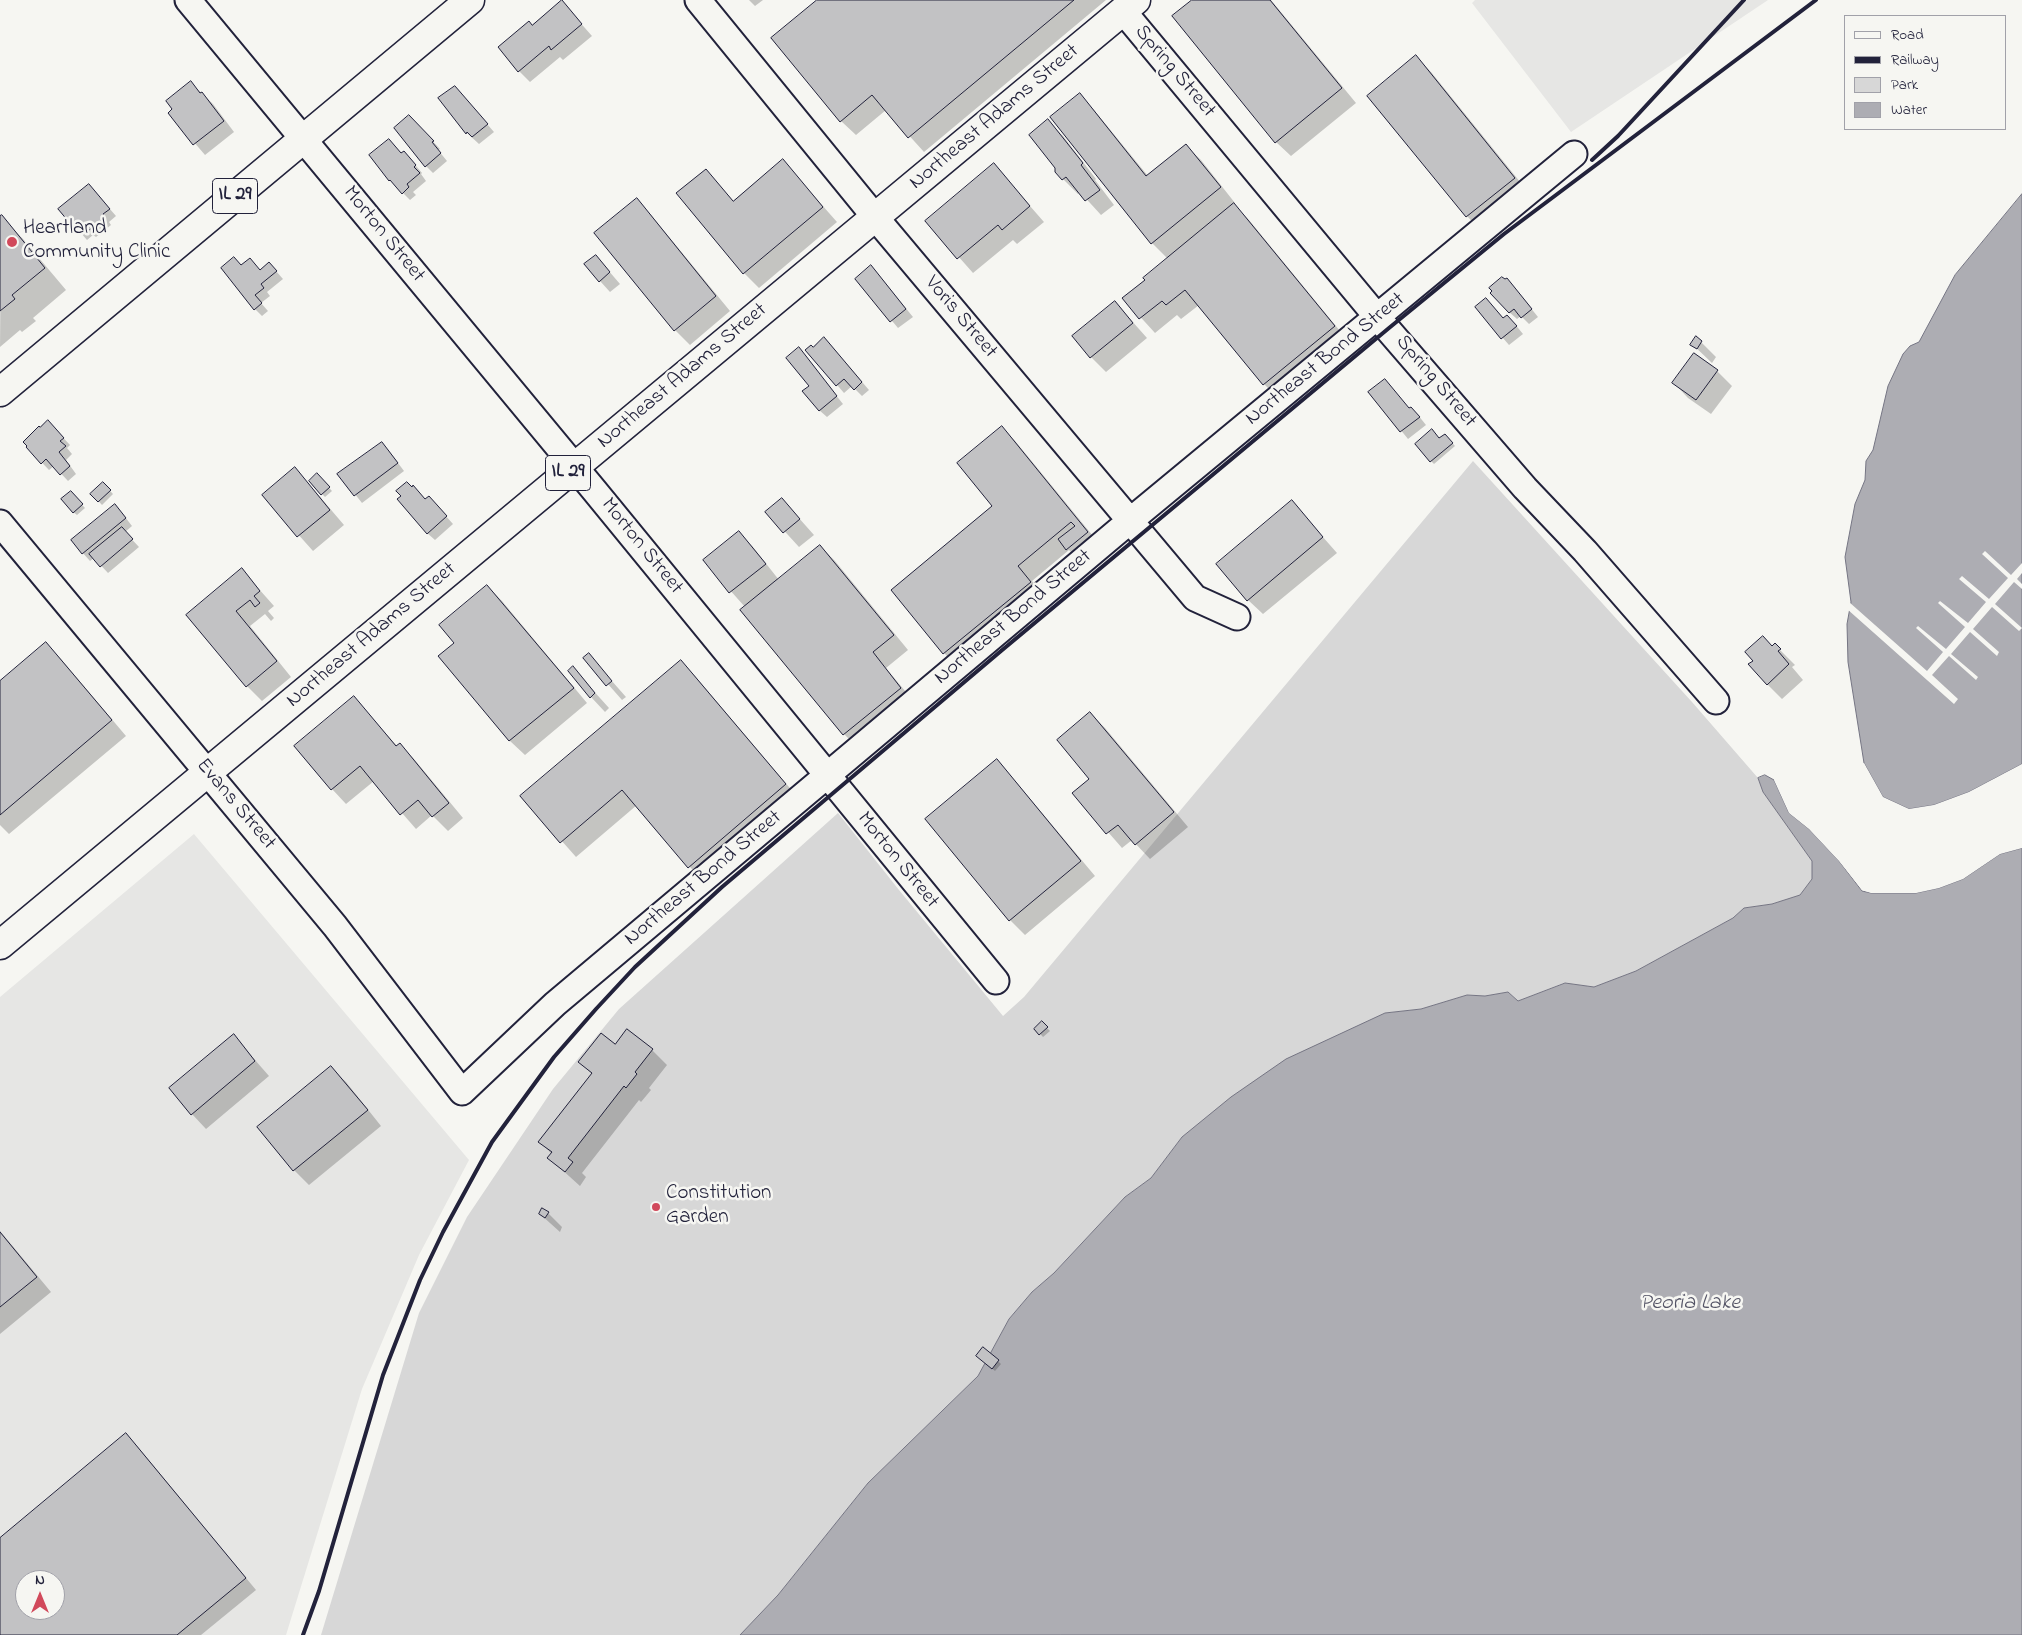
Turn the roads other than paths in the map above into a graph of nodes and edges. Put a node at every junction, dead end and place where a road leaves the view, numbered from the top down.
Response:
1 (188, 0) edge
2 (470, 0) edge
3 (698, 0) edge
4 (1129, 5) edge
5 (304, 138) junction
6 (1574, 154) dead end
7 (875, 217) junction
8 (1378, 318) junction
9 (0, 392) edge
10 (575, 467) junction
11 (1131, 520) junction
12 (0, 523) edge
13 (1237, 617) dead end
14 (1716, 701) dead end
15 (208, 772) junction
16 (828, 775) junction
17 (0, 945) edge
18 (996, 982) dead end
19 (462, 1092) joint

1 - 5 street, Morton Street
2 - 5 main road, IL 29
3 - 7 street, Voris Street
4 - 7 main road, Northeast Adams Street / IL 29
4 - 8 street, Spring Street
5 - 9 main road, IL 29
5 - 10 street, Morton Street
6 - 8 street, Northeast Bond Street
7 - 10 main road, Northeast Adams Street / IL 29
7 - 11 street, Voris Street
8 - 11 street, Northeast Bond Street
8 - 14 street, Spring Street
10 - 15 main road, Northeast Adams Street / IL 29
10 - 16 street, Morton Street
11 - 13 street, Voris Street
11 - 16 street, Northeast Bond Street
12 - 15 street, Evans Street
15 - 17 main road, Northeast Adams Street / IL 29
15 - 19 street, Evans Street
16 - 18 street, Morton Street
16 - 19 street, Northeast Bond Street

